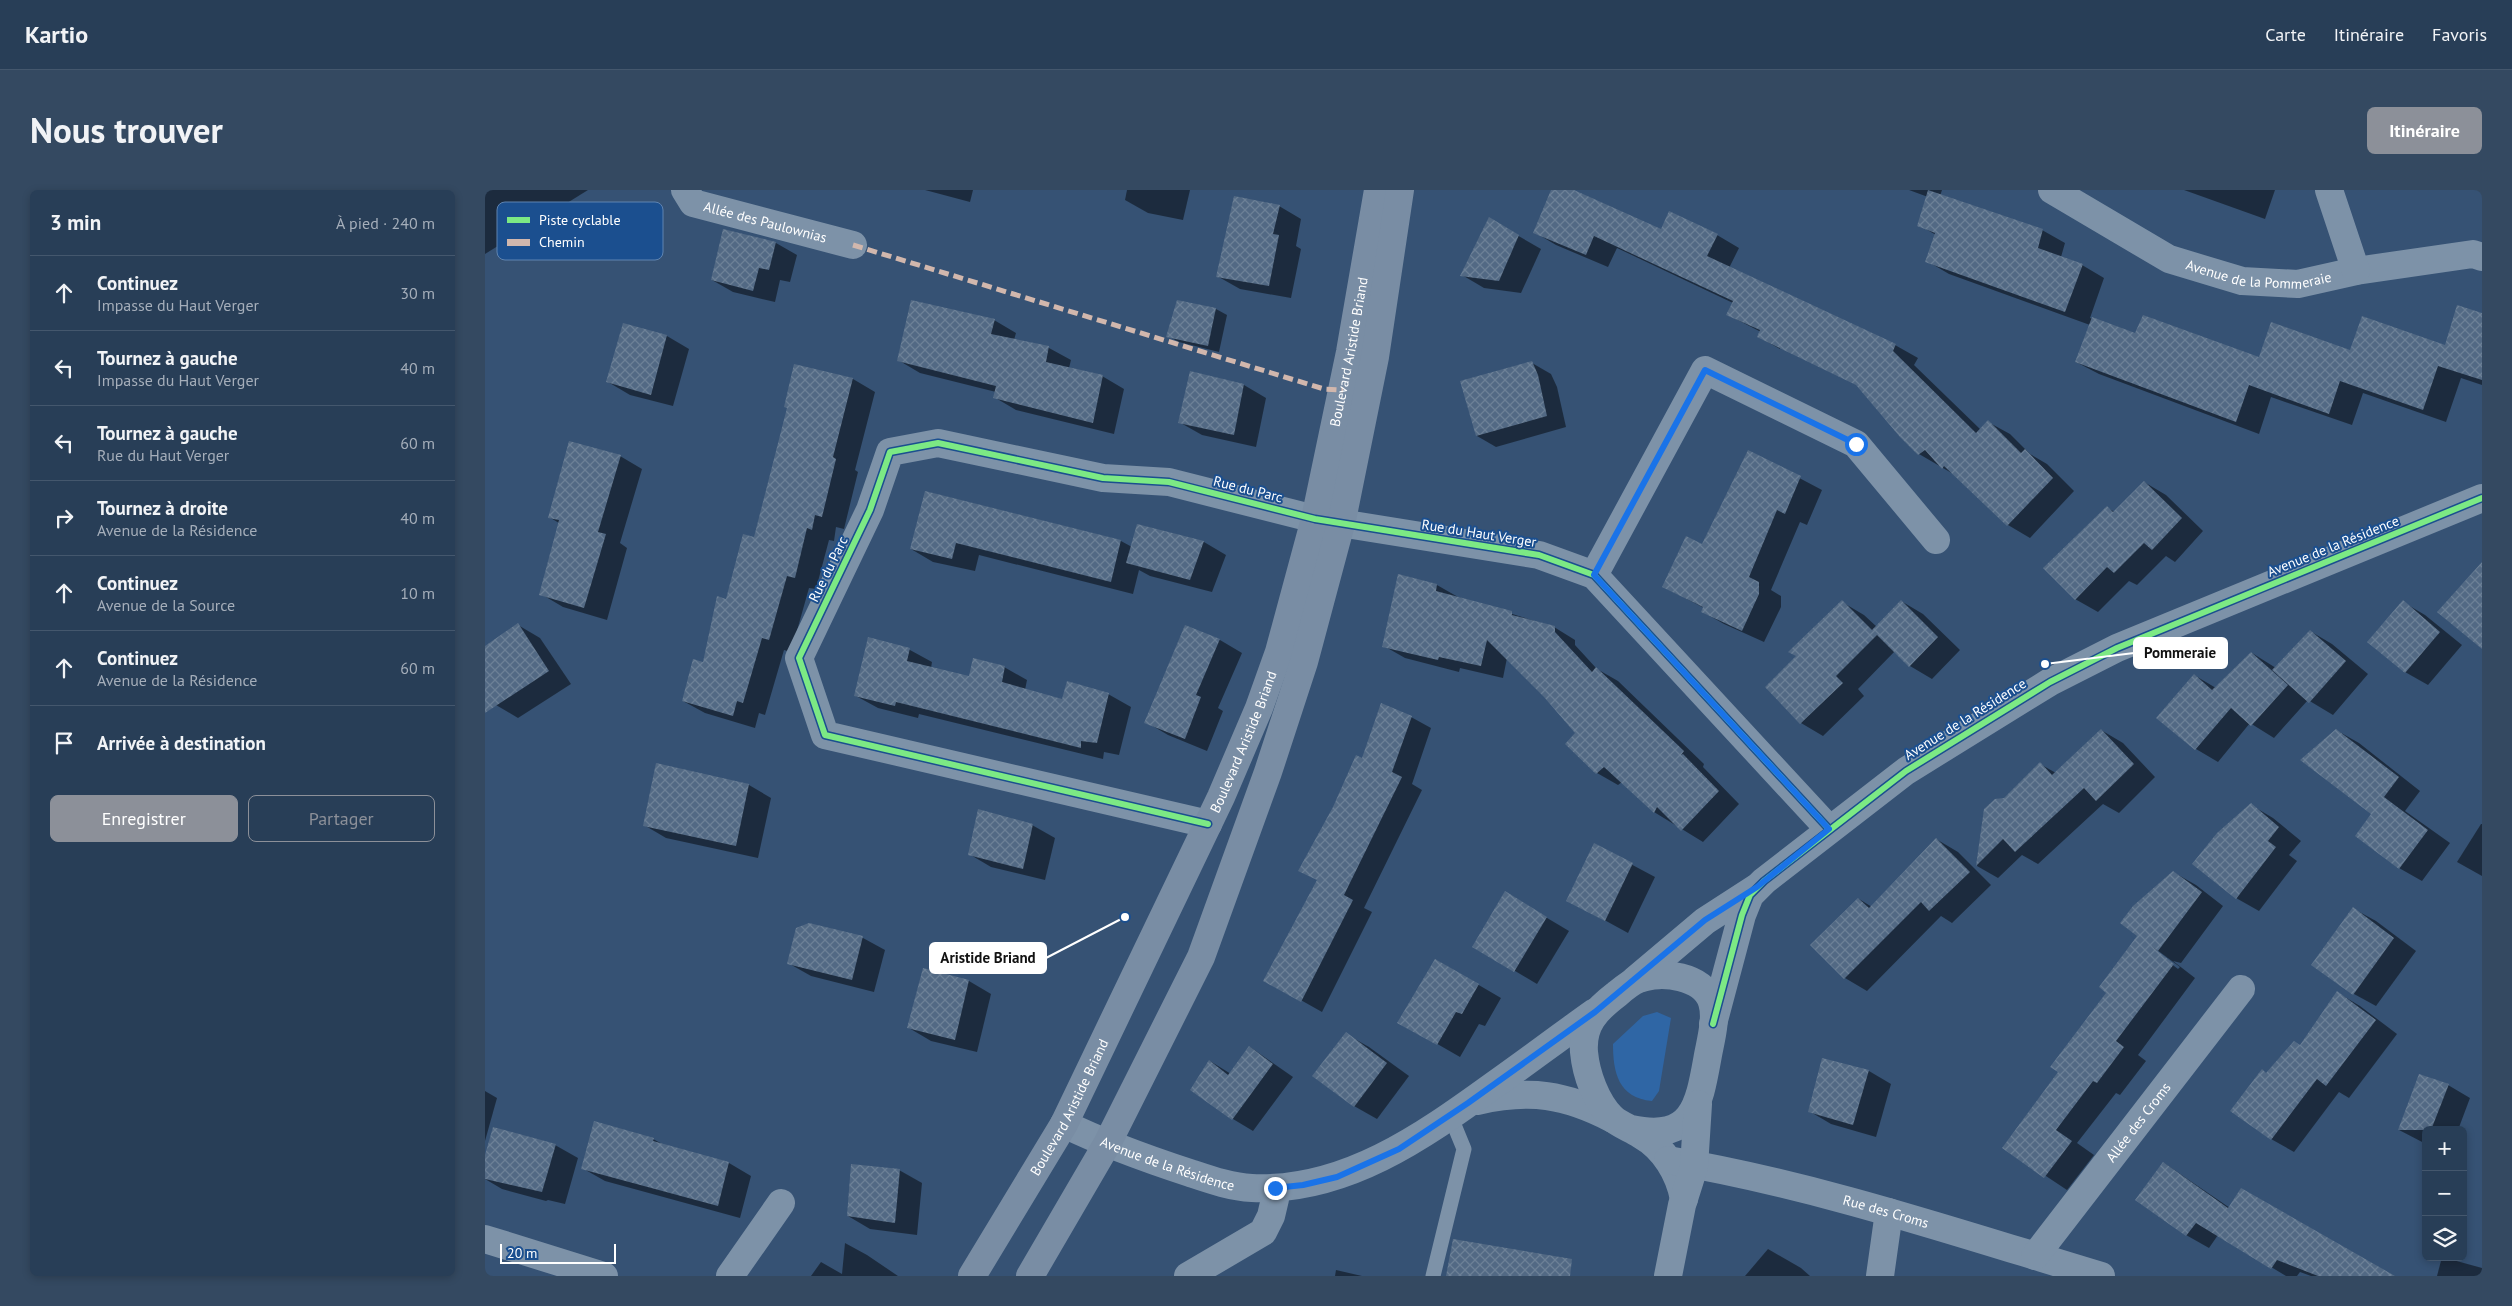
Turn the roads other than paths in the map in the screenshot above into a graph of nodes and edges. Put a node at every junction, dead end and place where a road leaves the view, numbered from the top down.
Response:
1 (685, 190) edge
2 (1377, 190) edge
3 (1400, 190) edge
4 (2053, 190) edge
5 (2329, 190) edge
6 (853, 245) dead end
7 (2482, 257) edge
8 (2356, 271) junction
9 (2482, 498) edge
10 (1315, 519) junction
11 (1341, 524) junction
12 (1936, 540) dead end
13 (1594, 575) junction
14 (1208, 824) junction
15 (1829, 829) junction
16 (1757, 887) junction
17 (1629, 984) junction
18 (2241, 989) dead end
19 (1595, 1012) junction
20 (1713, 1024) junction
21 (1698, 1104) junction
22 (1459, 1109) junction
23 (1064, 1124) junction
24 (1622, 1124) junction
25 (1107, 1144) junction
26 (1681, 1162) junction
27 (1275, 1188) junction
28 (781, 1203) dead end
29 (1889, 1212) junction
30 (485, 1239) edge
31 (2035, 1256) junction
32 (604, 1276) edge
33 (730, 1276) edge
34 (972, 1276) edge
35 (1030, 1276) edge
36 (1188, 1276) edge
37 (1433, 1276) edge
38 (1669, 1276) edge
39 (1880, 1276) edge
40 (2101, 1276) edge

1 - 6 street, Allée des Paulownias
2 - 10 main road, Boulevard Aristide Briand
3 - 11 main road, Boulevard Aristide Briand
4 - 8 street, Avenue de la Pommeraie
5 - 8 street
7 - 8 street, Avenue de la Pommeraie
9 - 15 street, Avenue de la Résidence
10 - 11 street, Rue du Haut Verger
10 - 14 main road, Boulevard Aristide Briand
10 - 14 street, Rue du Parc
11 - 13 street, Rue du Haut Verger
11 - 25 main road, Boulevard Aristide Briand
12 - 13 street
13 - 15 street, Rue du Haut Verger
14 - 23 main road, Boulevard Aristide Briand
15 - 16 street, Avenue de la Résidence
16 - 17 street, Avenue de la Résidence
16 - 20 street, Avenue de la Résidence
17 - 19 street
17 - 20 street
18 - 31 street, Allée des Croms
19 - 22 street, Avenue de la Résidence
19 - 24 street
20 - 21 street
21 - 24 street
21 - 26 street
22 - 24 street, Avenue de la Résidence
22 - 27 street, Avenue de la Résidence
22 - 37 lane
23 - 25 street, Avenue de la Résidence
23 - 34 main road, Boulevard Aristide Briand
24 - 26 street
25 - 27 street, Avenue de la Résidence
25 - 35 main road, Boulevard Aristide Briand
26 - 29 street, Rue des Croms
26 - 38 street
27 - 36 street
28 - 33 street
29 - 31 street, Rue des Croms
29 - 39 street
30 - 32 street
31 - 40 street, Rue des Croms

